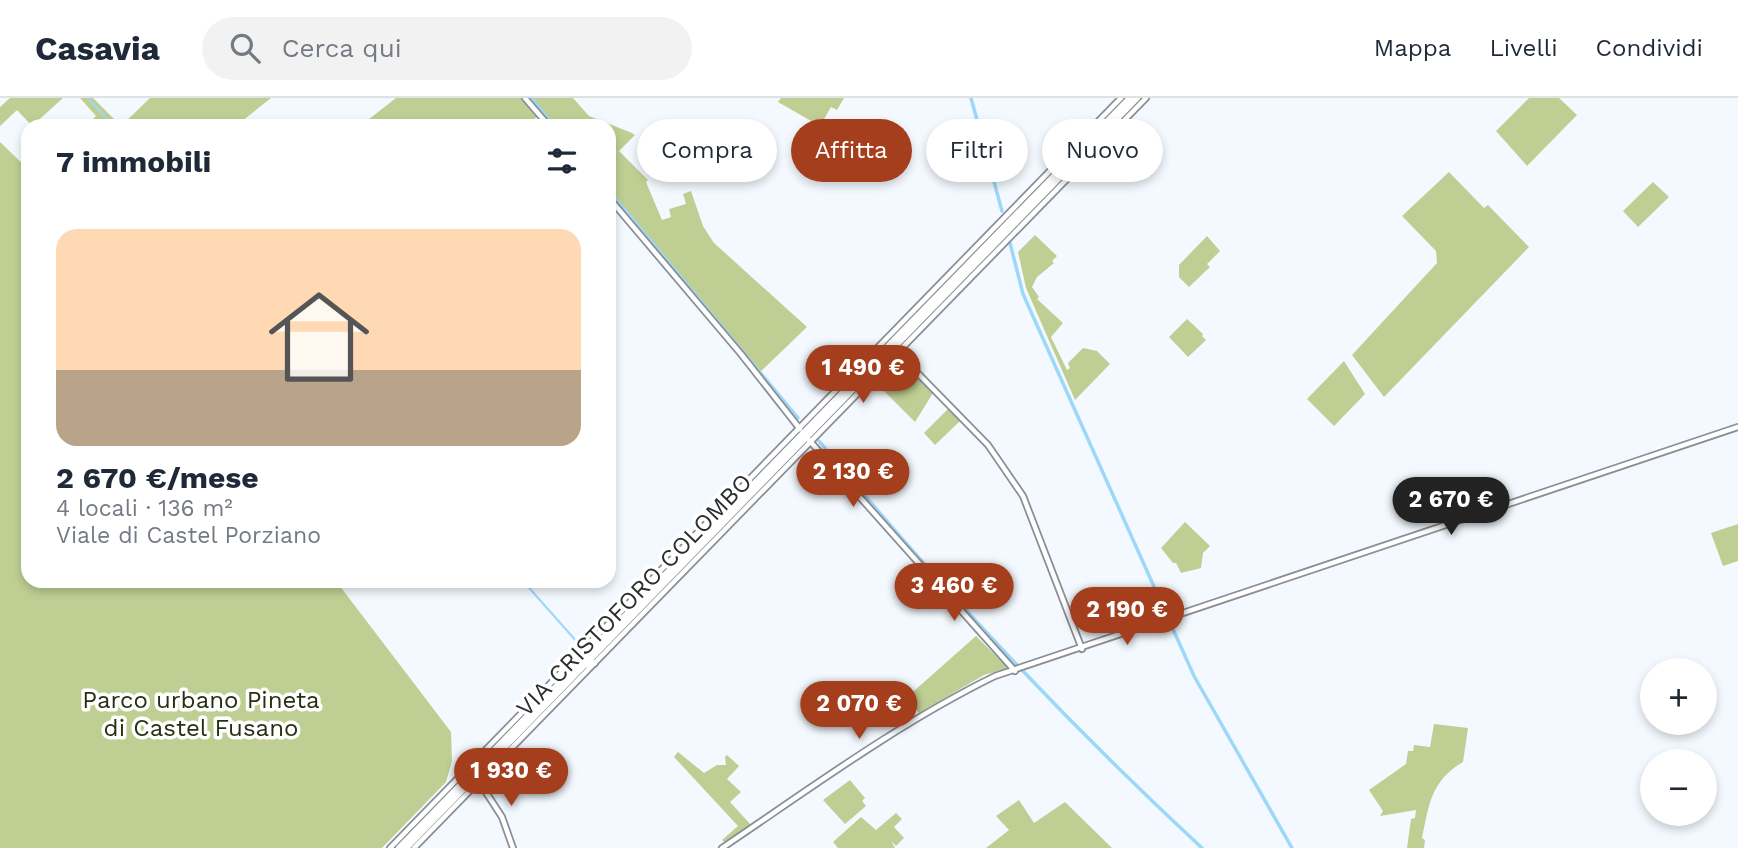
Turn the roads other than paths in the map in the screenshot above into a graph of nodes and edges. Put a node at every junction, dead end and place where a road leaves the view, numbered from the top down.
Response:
1 (525, 98) edge
2 (1121, 98) edge
3 (1130, 98) edge
4 (1137, 98) edge
5 (1146, 98) edge
6 (543, 119) edge
7 (616, 206) edge
8 (891, 346) junction
9 (862, 372) junction
10 (851, 373) junction
11 (1738, 428) edge
12 (805, 435) junction
13 (750, 494) junction
14 (759, 494) junction
15 (1082, 649) junction
16 (594, 663) junction
17 (584, 665) junction
18 (1016, 670) junction
19 (475, 774) junction
20 (410, 847) edge
21 (390, 848) edge
22 (399, 848) edge
23 (513, 848) edge
24 (722, 848) edge

1 - 6 street
2 - 8 street, VIA CRISTOFORO COLOMBO
3 - 8 main road, VIA CRISTOFORO COLOMBO
4 - 8 main road, VIA CRISTOFORO COLOMBO
5 - 8 street, VIA CRISTOFORO COLOMBO
7 - 12 street
8 - 9 main road, VIA CRISTOFORO COLOMBO
8 - 10 street, VIA CRISTOFORO COLOMBO
8 - 12 main road, VIA CRISTOFORO COLOMBO
8 - 15 street
9 - 10 street
9 - 12 main road, VIA CRISTOFORO COLOMBO
10 - 12 street, VIA CRISTOFORO COLOMBO
11 - 15 street
12 - 13 main road, VIA CRISTOFORO COLOMBO
12 - 14 street, VIA CRISTOFORO COLOMBO
12 - 18 street
12 - 19 main road, VIA CRISTOFORO COLOMBO
13 - 14 main road
13 - 17 main road, VIA CRISTOFORO COLOMBO
14 - 16 street, VIA CRISTOFORO COLOMBO
15 - 18 street
16 - 17 main road
16 - 19 street, VIA CRISTOFORO COLOMBO
17 - 19 main road, VIA CRISTOFORO COLOMBO
18 - 24 street
19 - 20 main road, VIA CRISTOFORO COLOMBO
19 - 21 street, VIA CRISTOFORO COLOMBO
19 - 22 main road, VIA CRISTOFORO COLOMBO
19 - 23 street

